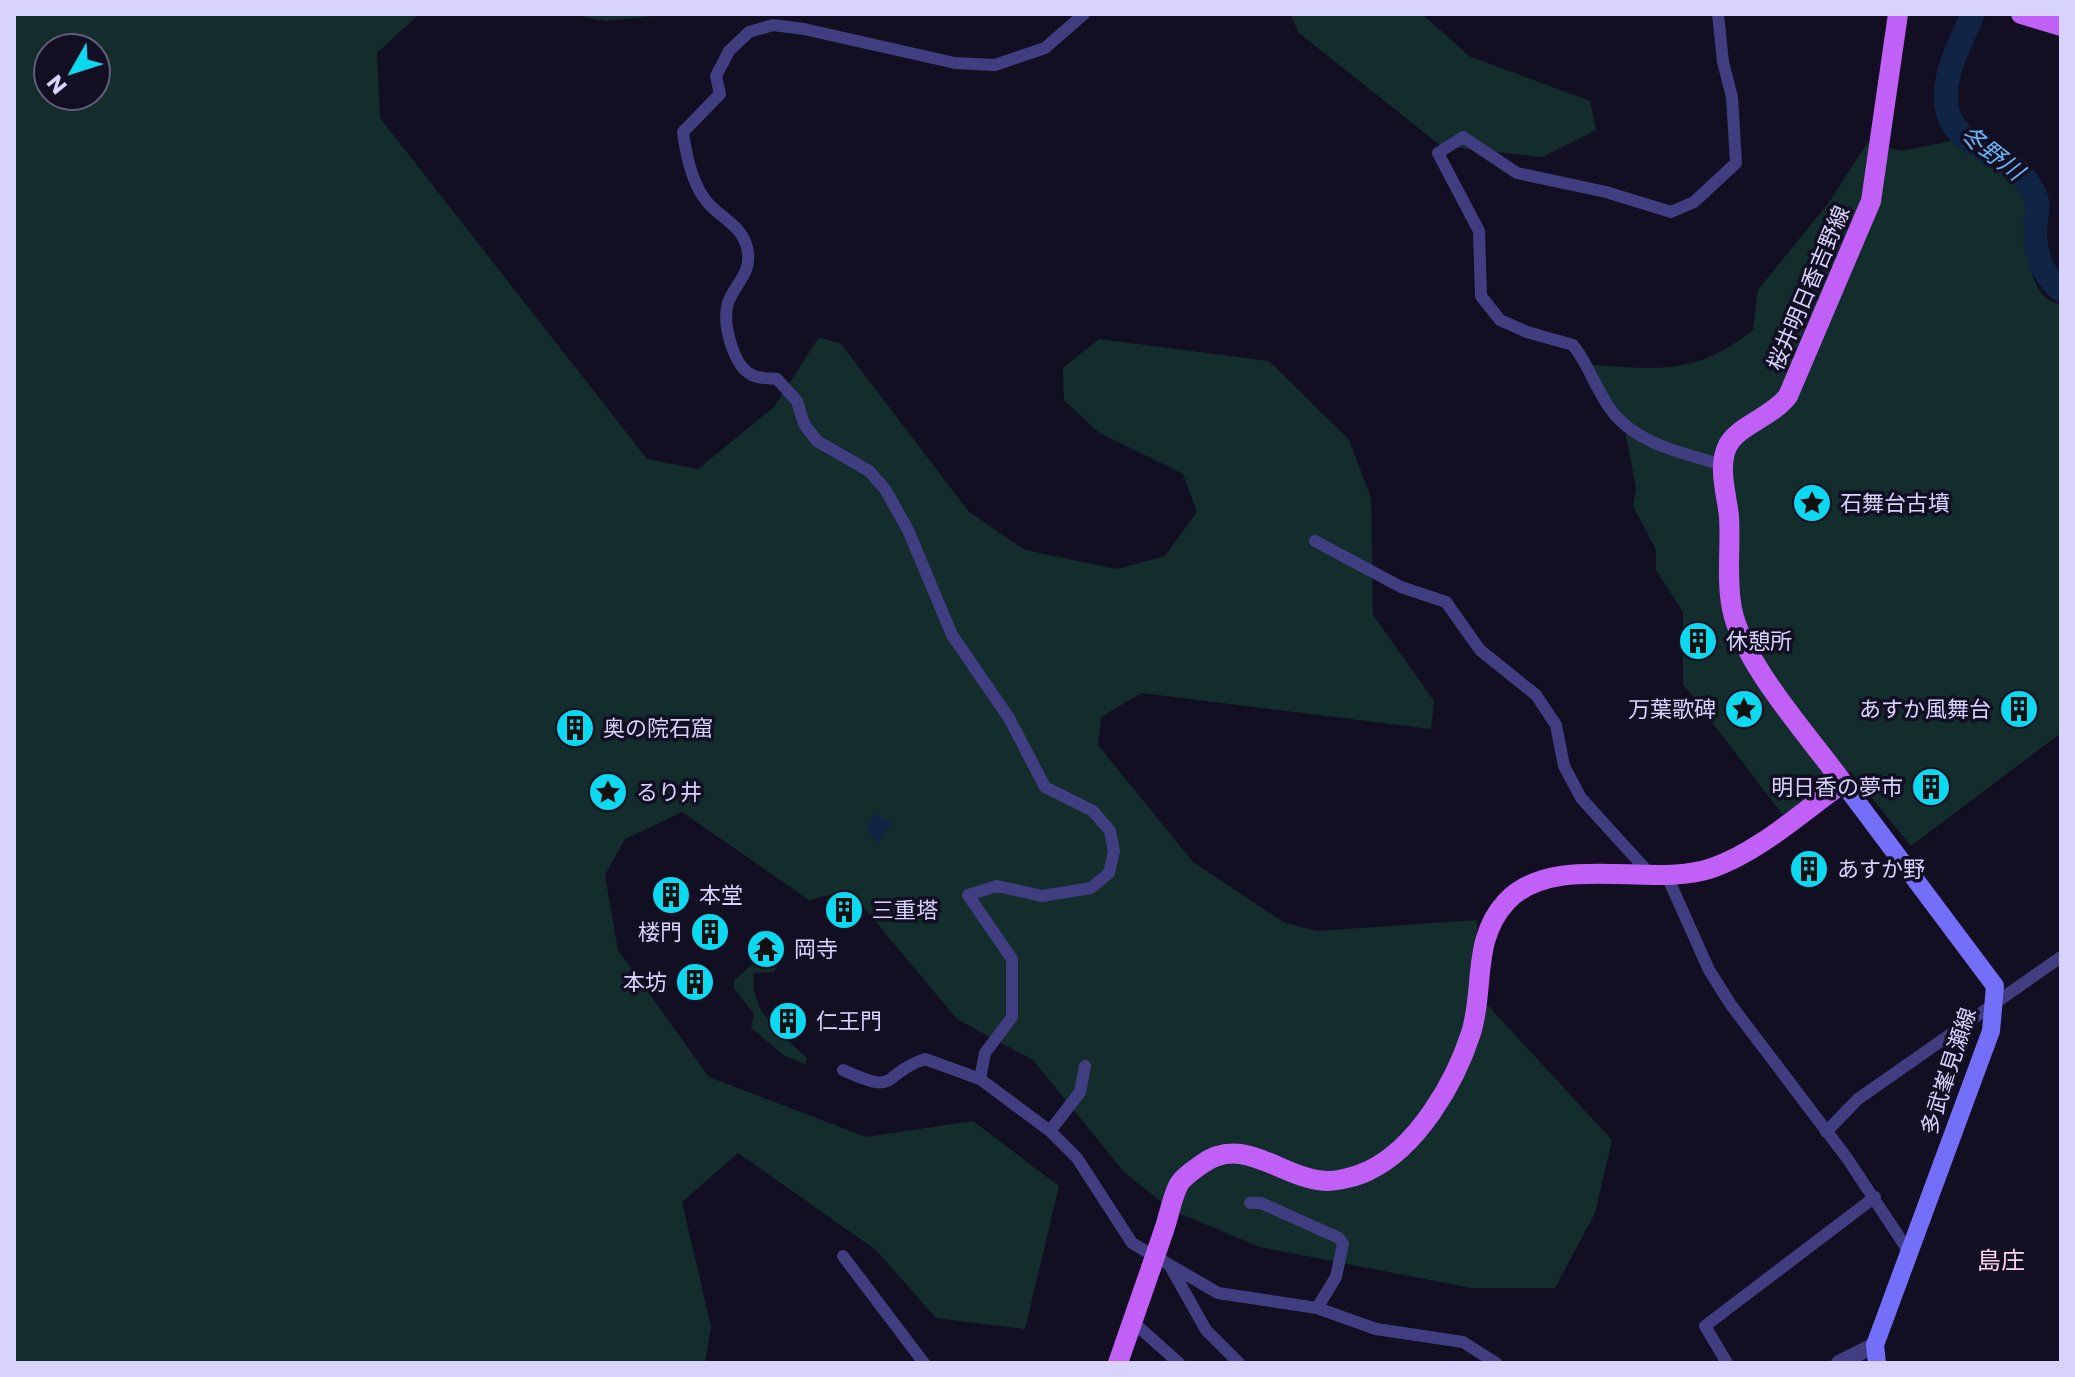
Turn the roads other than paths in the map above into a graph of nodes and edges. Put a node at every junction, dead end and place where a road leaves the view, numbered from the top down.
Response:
1 (1084, 14) edge
2 (1718, 14) edge
3 (1898, 14) edge
4 (2021, 14) edge
5 (2061, 26) edge
6 (1723, 465) junction
7 (1315, 541) dead end
8 (1843, 783) junction
9 (1658, 875) junction
10 (2061, 957) edge
11 (1994, 1007) junction
12 (1085, 1066) dead end
13 (843, 1070) dead end
14 (980, 1079) junction
15 (1050, 1131) junction
16 (1826, 1132) junction
17 (1875, 1197) junction
18 (1250, 1203) dead end
19 (1911, 1255) junction
20 (843, 1256) dead end
21 (1161, 1267) junction
22 (1317, 1308) junction
23 (1133, 1322) junction
24 (1876, 1354) edge
25 (924, 1363) edge
26 (1118, 1363) edge
27 (1179, 1363) edge
28 (1239, 1363) edge
29 (1496, 1363) edge
30 (1727, 1363) edge
31 (1839, 1363) edge

1 - 14 street
2 - 6 street
3 - 6 main road, 桜井明日香吉野線
4 - 5 main road
6 - 8 main road
7 - 9 street
8 - 9 main road
8 - 11 main road, 多武峯見瀬線
9 - 16 street
9 - 21 main road, bridge
10 - 11 street
11 - 16 street
11 - 19 main road, 多武峯見瀬線
12 - 15 street
13 - 14 street
14 - 15 street
15 - 21 street
16 - 17 street
17 - 19 street
17 - 30 street
18 - 22 street
19 - 24 main road, 多武峯見瀬線
20 - 25 street
21 - 22 street
21 - 23 main road
21 - 28 street
22 - 29 street
23 - 26 main road
23 - 27 street
24 - 31 street

